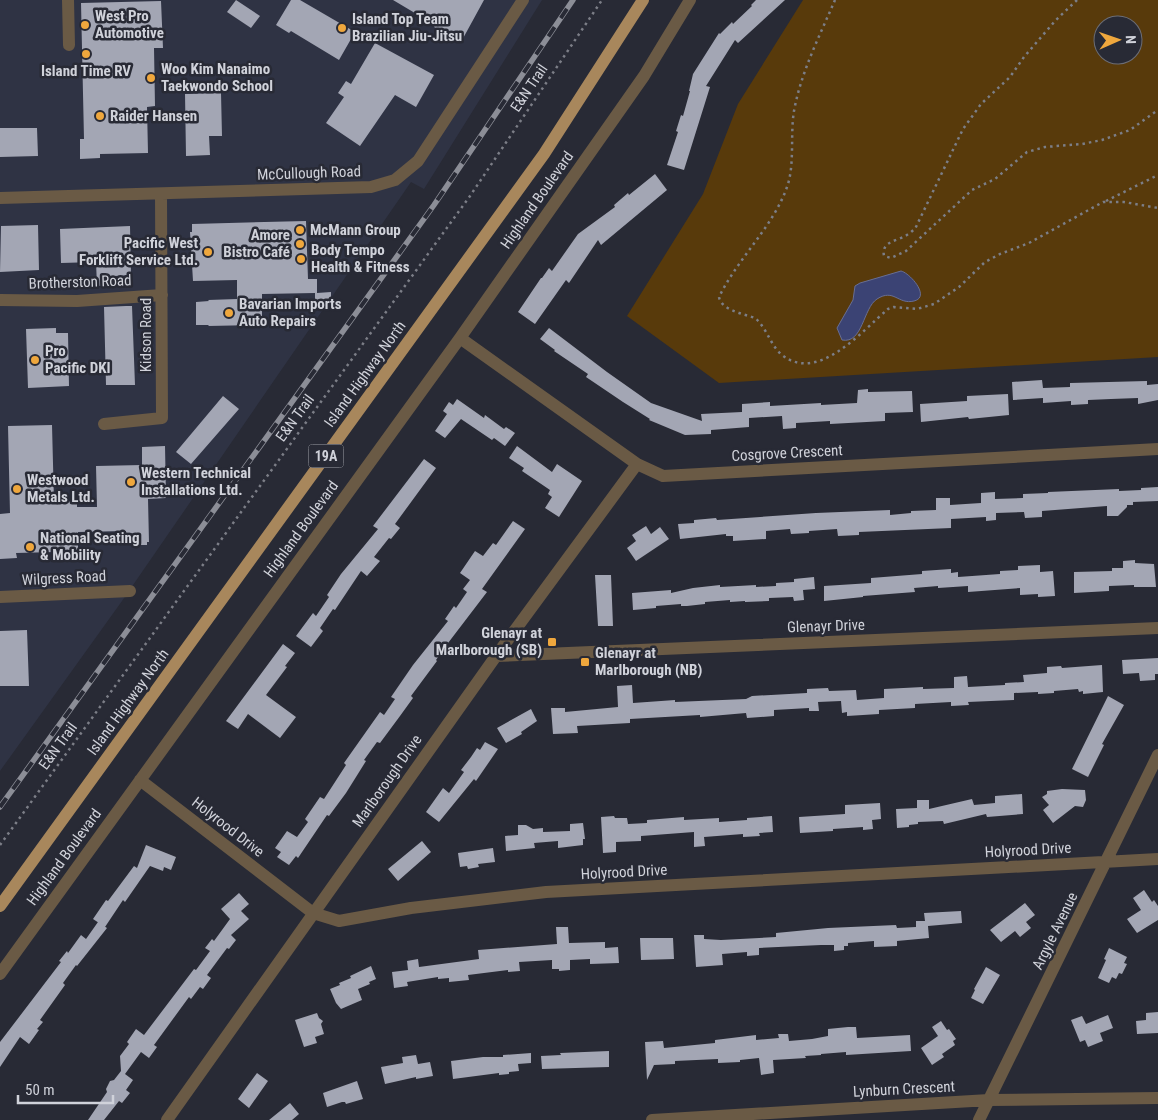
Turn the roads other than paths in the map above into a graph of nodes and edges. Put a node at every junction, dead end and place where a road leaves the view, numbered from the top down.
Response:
1 (68, 0) edge
2 (523, 0) edge
3 (643, 0) edge
4 (690, 0) edge
5 (69, 45) dead end
6 (161, 194) junction
7 (0, 198) edge
8 (162, 295) junction
9 (0, 300) edge
10 (460, 338) junction
11 (104, 424) dead end
12 (1158, 449) edge
13 (637, 464) junction
14 (130, 591) dead end
15 (0, 597) edge
16 (1158, 628) edge
17 (496, 656) junction
18 (1158, 755) edge
19 (140, 780) junction
20 (1158, 859) edge
21 (1107, 862) junction
22 (0, 906) edge
23 (313, 913) junction
24 (0, 974) edge
25 (1158, 1098) edge
26 (989, 1100) junction
27 (167, 1120) edge
28 (652, 1120) edge
29 (979, 1120) edge

1 - 5 street
2 - 6 street, McCullough Road
3 - 22 main road, Island Highway North / 19A
4 - 10 street, Highland Boulevard
6 - 7 street, McCullough Road
6 - 8 street, Kidson Road
8 - 9 street, Brotherston Road
8 - 11 street, Kidson Road
10 - 13 street, Cosgrove Crescent
10 - 19 street, Highland Boulevard
12 - 13 street, Cosgrove Crescent
13 - 17 street, Marlborough Drive
14 - 15 street, Wilgress Road
16 - 17 street, Glenayr Drive
17 - 23 street, Marlborough Drive
18 - 21 street, Argyle Avenue
19 - 23 street, Holyrood Drive
19 - 24 street, Highland Boulevard
20 - 21 street, Holyrood Drive
21 - 23 street, Holyrood Drive
21 - 26 street, Argyle Avenue
23 - 27 street, Marlborough Drive
25 - 26 street, Lynburn Crescent
26 - 28 street, Lynburn Crescent
26 - 29 street, Argyle Avenue

